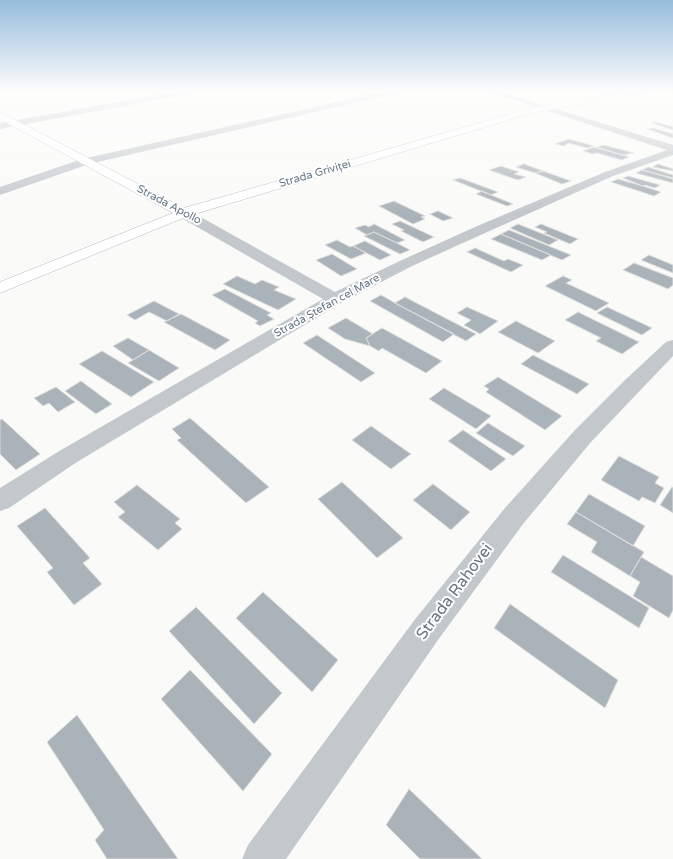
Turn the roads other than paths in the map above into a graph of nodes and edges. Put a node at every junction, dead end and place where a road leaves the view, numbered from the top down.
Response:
1 (30, 132) edge
2 (215, 132) edge
3 (458, 132) edge
4 (621, 132) edge
5 (673, 149) edge
6 (86, 161) junction
7 (0, 191) edge
8 (183, 213) junction
9 (0, 288) edge
10 (335, 299) junction
11 (673, 346) edge
12 (0, 501) edge
13 (262, 859) edge

1 - 6 main road, Strada Apollo
2 - 6 street
3 - 8 main road, Strada Griviței
4 - 5 street
5 - 10 street, Strada Ștefan cel Mare
6 - 7 street
6 - 8 main road, Strada Apollo
8 - 9 main road, Strada Griviței
8 - 10 street, Strada Apollo
10 - 12 street, Strada Ștefan cel Mare
11 - 13 street, Strada Rahovei

